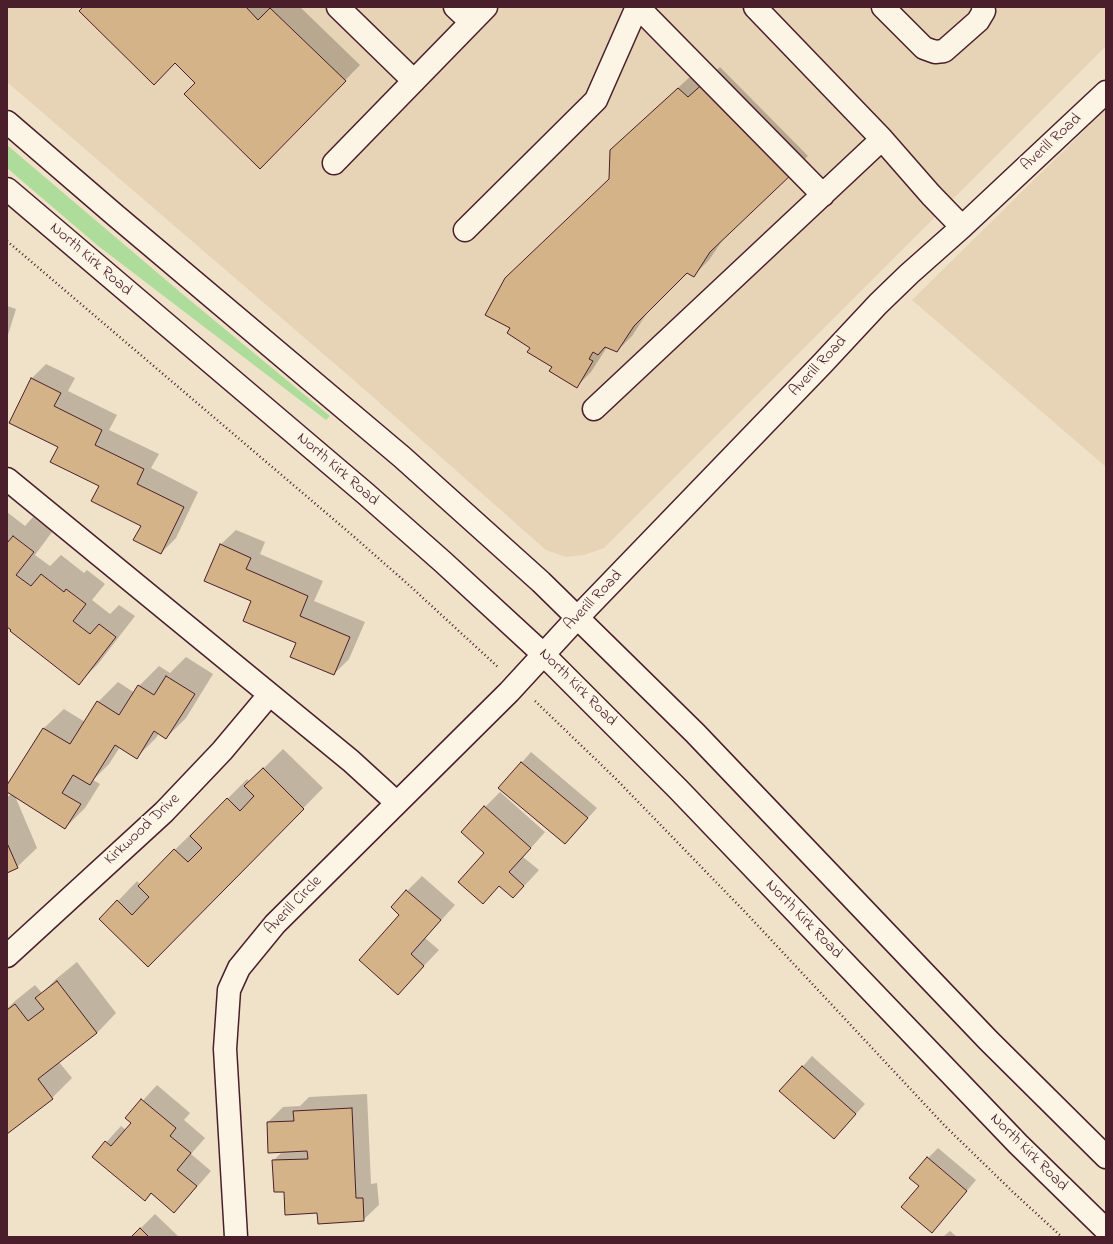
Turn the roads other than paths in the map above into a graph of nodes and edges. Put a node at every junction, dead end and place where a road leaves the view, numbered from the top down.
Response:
1 (338, 7) edge
2 (455, 7) edge
3 (637, 7) edge
4 (755, 7) edge
5 (883, 7) edge
6 (983, 7) edge
7 (479, 14) edge
8 (414, 81) junction
9 (1106, 92) edge
10 (7, 122) edge
11 (882, 139) junction
12 (334, 163) dead end
13 (7, 189) edge
14 (823, 195) junction
15 (962, 227) junction
16 (466, 230) dead end
17 (594, 409) dead end
18 (7, 479) edge
19 (577, 618) junction
20 (543, 654) junction
21 (270, 695) junction
22 (397, 803) junction
23 (7, 956) edge
24 (1106, 1157) edge
25 (1106, 1230) edge
26 (236, 1237) edge

1 - 8 main road
2 - 7 main road
3 - 14 main road
3 - 16 main road
4 - 11 main road
5 - 6 main road
7 - 8 main road
8 - 12 main road
9 - 15 main road, Averill Road
10 - 19 main road
11 - 14 main road
11 - 15 main road
13 - 20 main road, North Kirk Road
14 - 17 main road
15 - 19 main road, Averill Road
18 - 21 main road
19 - 20 main road, Averill Road
19 - 24 main road
20 - 22 main road, Averill Circle
20 - 25 main road, North Kirk Road
21 - 22 main road
21 - 23 main road, Kirkwood Drive
22 - 26 main road, Averill Circle

